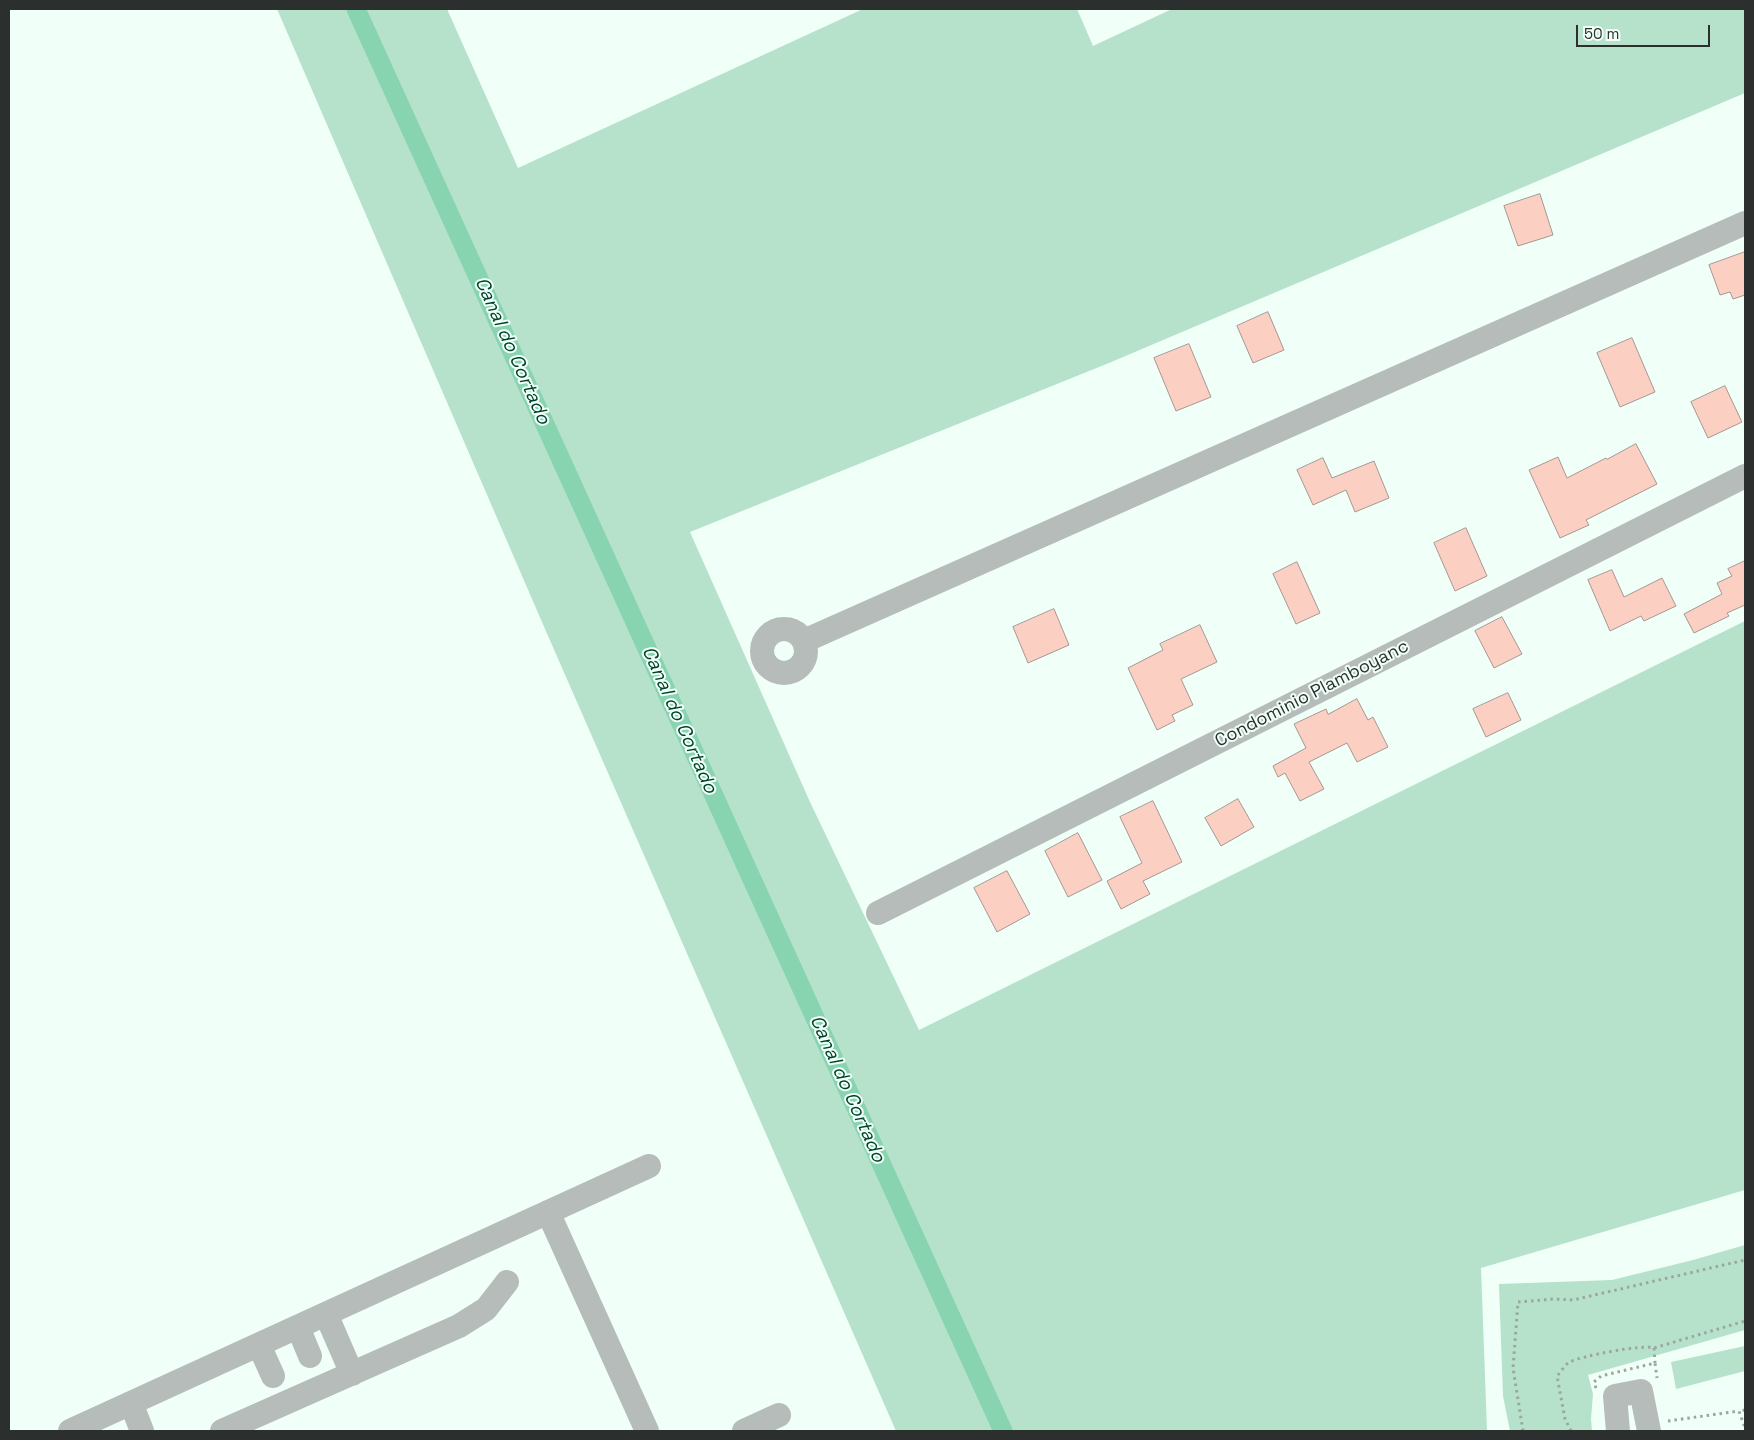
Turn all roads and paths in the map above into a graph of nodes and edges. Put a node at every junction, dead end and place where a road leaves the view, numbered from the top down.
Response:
1 (1745, 223) edge
2 (1745, 476) edge
3 (804, 640) dead end
4 (878, 912) dead end
5 (649, 1166) dead end
6 (548, 1212) junction
7 (1745, 1260) edge
8 (507, 1282) dead end
9 (326, 1314) junction
10 (1745, 1321) edge
11 (298, 1327) junction
12 (259, 1345) junction
13 (1654, 1348) junction
14 (310, 1356) dead end
15 (1655, 1363) dead end
16 (352, 1374) junction
17 (273, 1376) dead end
18 (131, 1403) junction
19 (1745, 1410) edge
20 (1739, 1412) junction
21 (779, 1415) dead end
22 (1655, 1426) edge
23 (85, 1428) edge
24 (1745, 1428) edge
25 (142, 1431) edge
26 (222, 1431) edge
27 (646, 1431) edge
28 (744, 1431) edge
29 (1523, 1431) edge
30 (1571, 1431) edge
31 (1618, 1431) edge

1 - 3 street
2 - 4 street, Condominio Plamboyanc
5 - 6 street
6 - 9 street
6 - 27 street
7 - 29 path
8 - 16 street
9 - 11 street
9 - 16 street
10 - 13 path
11 - 12 street
11 - 14 street
12 - 17 street
12 - 18 street
13 - 15 path
13 - 30 path
16 - 26 street
18 - 23 street
18 - 25 street
19 - 20 path
20 - 22 path
20 - 24 path
21 - 28 street
22 - 31 street

